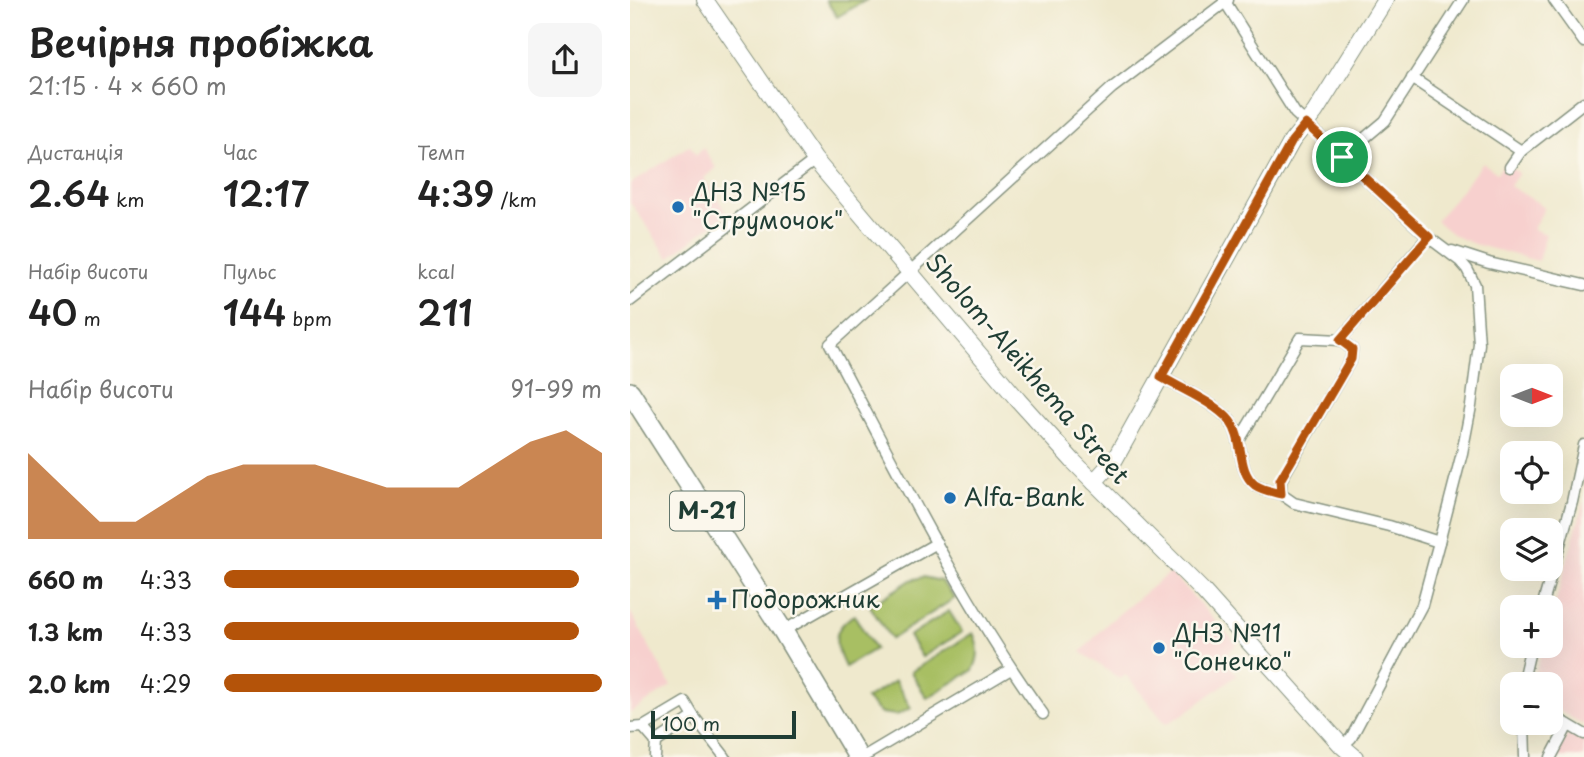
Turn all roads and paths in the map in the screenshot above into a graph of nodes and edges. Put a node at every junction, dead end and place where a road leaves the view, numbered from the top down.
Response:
1 (705, 0) edge
2 (1385, 0) edge
3 (1463, 0) edge
4 (1554, 0) edge
5 (1226, 1) edge
6 (1584, 42) edge
7 (1412, 78) junction
8 (1584, 102) edge
9 (1306, 124) junction
10 (1521, 151) junction
11 (1342, 157) junction
12 (815, 160) junction
13 (1510, 167) dead end
14 (1429, 237) junction
15 (1443, 247) junction
16 (909, 271) junction
17 (1584, 285) edge
18 (630, 302) edge
19 (1340, 340) junction
20 (1161, 377) junction
21 (630, 392) edge
22 (1240, 439) junction
23 (1584, 445) edge
24 (1583, 460) edge
25 (1094, 482) junction
26 (1281, 494) junction
27 (1439, 542) junction
28 (937, 543) junction
29 (1545, 595) edge
30 (783, 631) junction
31 (1011, 669) junction
32 (1043, 715) dead end
33 (694, 717) junction
34 (1563, 722) edge
35 (1568, 725) junction
36 (643, 727) junction
37 (630, 728) edge
38 (1584, 734) edge
39 (1524, 735) edge
40 (656, 742) junction
41 (1342, 746) junction
42 (655, 757) edge
43 (725, 757) edge
44 (858, 757) edge
45 (863, 757) edge
46 (1355, 757) edge
47 (1525, 757) edge
48 (1551, 757) edge

1 - 12 street, Sholom-Aleikhema Street
2 - 9 street
3 - 7 street
4 - 6 street
5 - 9 street
5 - 16 street
7 - 10 street
7 - 11 street
8 - 10 street
9 - 11 street
9 - 20 street
10 - 13 street
11 - 14 street
12 - 16 street, Sholom-Aleikhema Street
12 - 18 street
14 - 15 street
14 - 19 street
15 - 17 street
15 - 27 street
16 - 25 street, Sholom-Aleikhema Street
16 - 28 street
19 - 22 street
19 - 26 street
20 - 22 street
20 - 25 street
21 - 30 highway, М-21
22 - 26 street
23 - 24 street
24 - 29 street
25 - 41 street, Sholom-Aleikhema Street
26 - 27 street
27 - 41 street
28 - 30 street
28 - 31 street
30 - 44 highway, М-21
31 - 32 street
31 - 45 street
33 - 36 street
33 - 40 street
33 - 43 street
34 - 35 street
35 - 38 street
35 - 48 street
36 - 37 street
36 - 40 street
39 - 47 street
40 - 42 street
41 - 46 street, Sholom-Aleikhema Street

